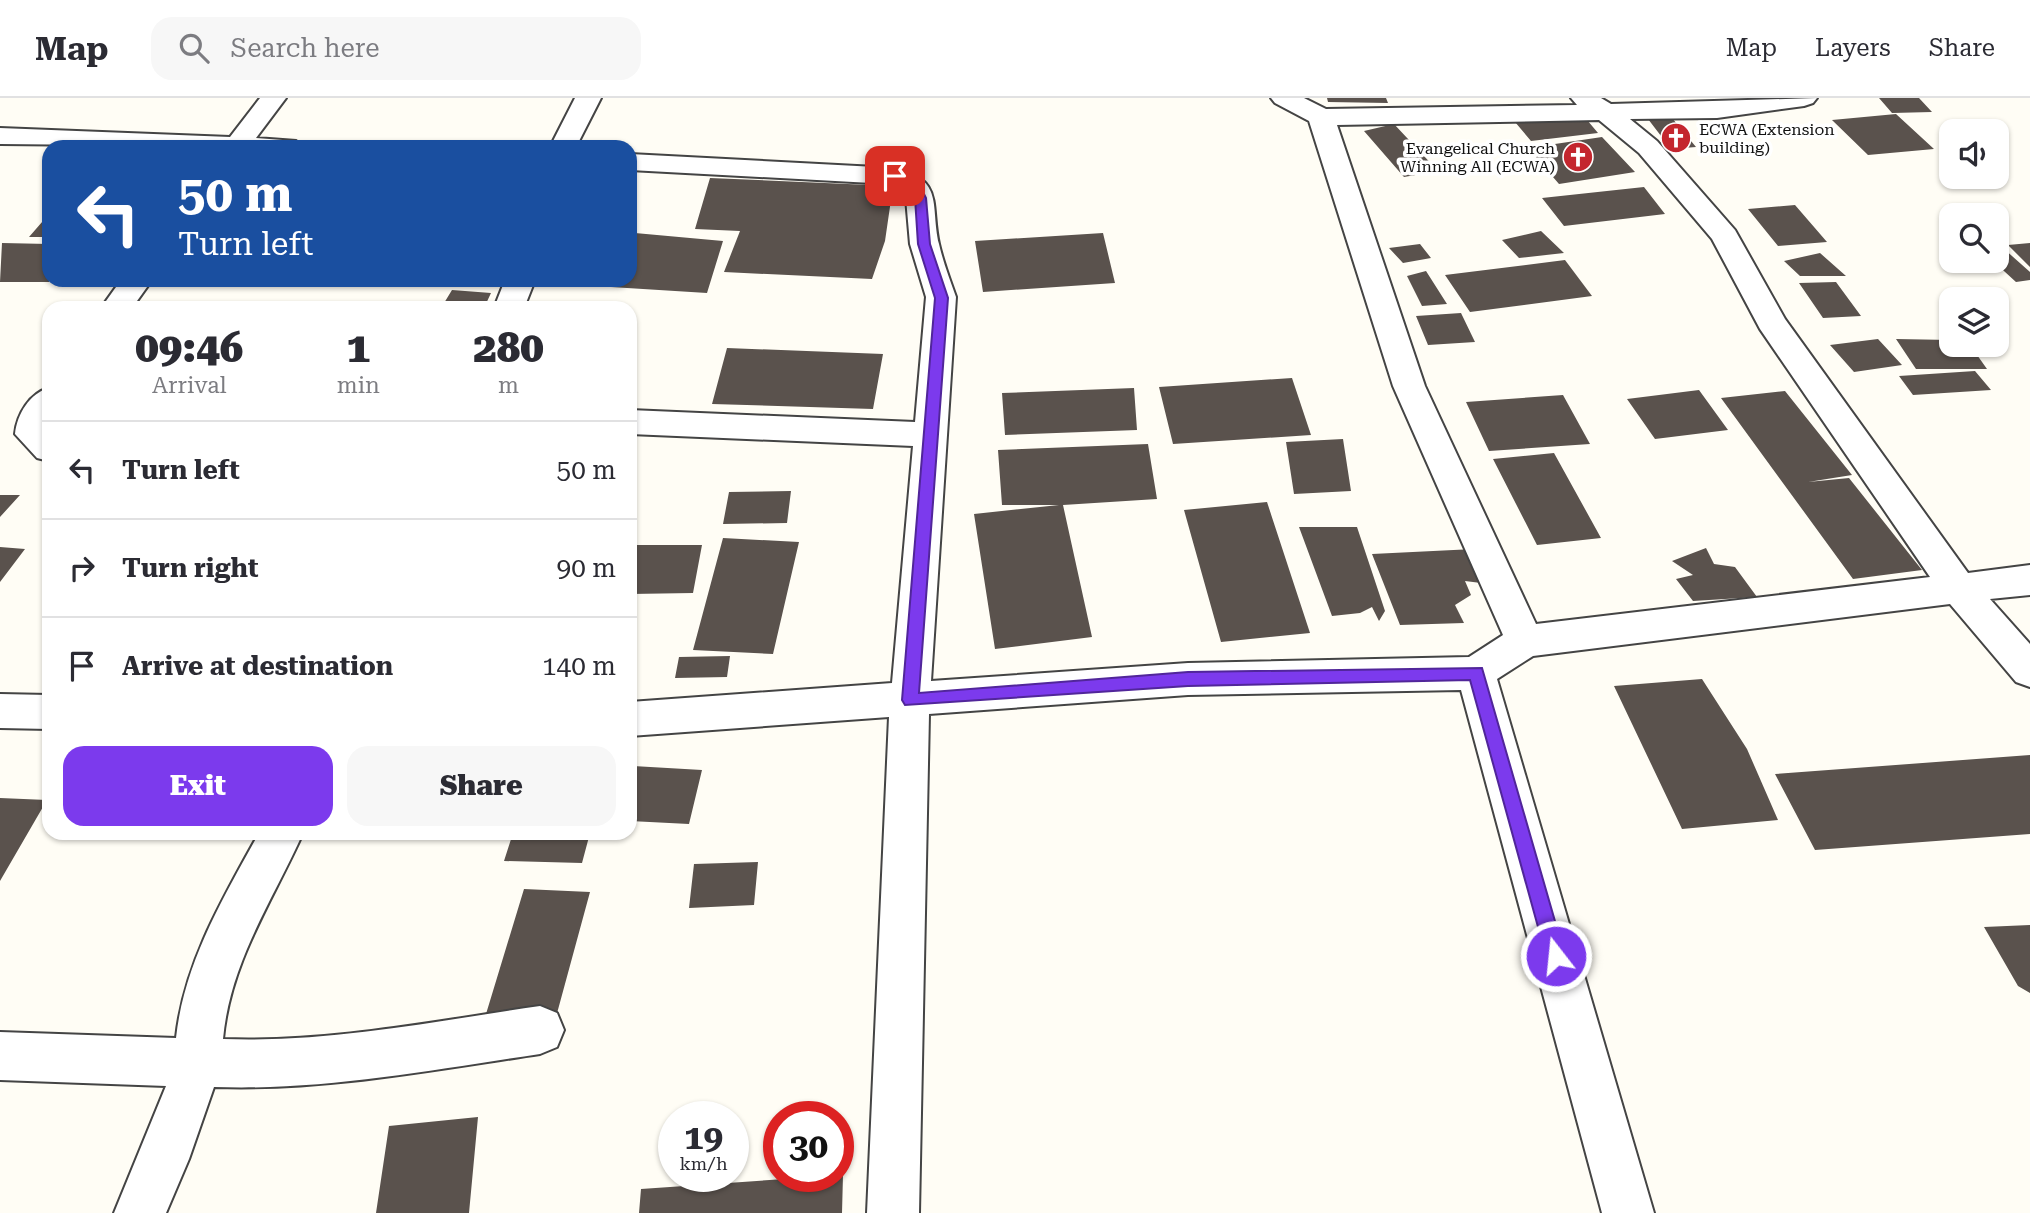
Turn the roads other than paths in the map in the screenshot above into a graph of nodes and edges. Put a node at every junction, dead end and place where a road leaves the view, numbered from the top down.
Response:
1 (273, 98) edge
2 (588, 98) edge
3 (1284, 98) edge
4 (1804, 98) edge
5 (1596, 106) edge
6 (1321, 117) junction
7 (0, 136) edge
8 (94, 140) edge
9 (241, 140) edge
10 (567, 140) edge
11 (637, 162) edge
12 (42, 409) edge
13 (637, 422) edge
14 (930, 435) junction
15 (42, 442) edge
16 (2030, 580) edge
17 (1959, 589) junction
18 (1525, 641) junction
19 (2030, 671) edge
20 (1476, 673) junction
21 (910, 700) junction
22 (0, 710) edge
23 (42, 712) edge
24 (637, 719) edge
25 (278, 840) edge
26 (540, 1030) dead end
27 (0, 1056) edge
28 (197, 1065) junction
29 (140, 1213) edge
30 (892, 1213) edge
31 (1628, 1213) edge

1 - 9 street
2 - 10 street
3 - 6 street
4 - 5 street
5 - 6 street
5 - 17 street
6 - 18 street
7 - 8 street
11 - 14 street
12 - 15 street
13 - 14 street
14 - 21 street
16 - 17 street
17 - 18 street
17 - 19 street
18 - 20 street
20 - 21 street
20 - 31 street
21 - 24 street
21 - 30 street
22 - 23 street
25 - 28 street
26 - 28 street
27 - 28 street
28 - 29 street

